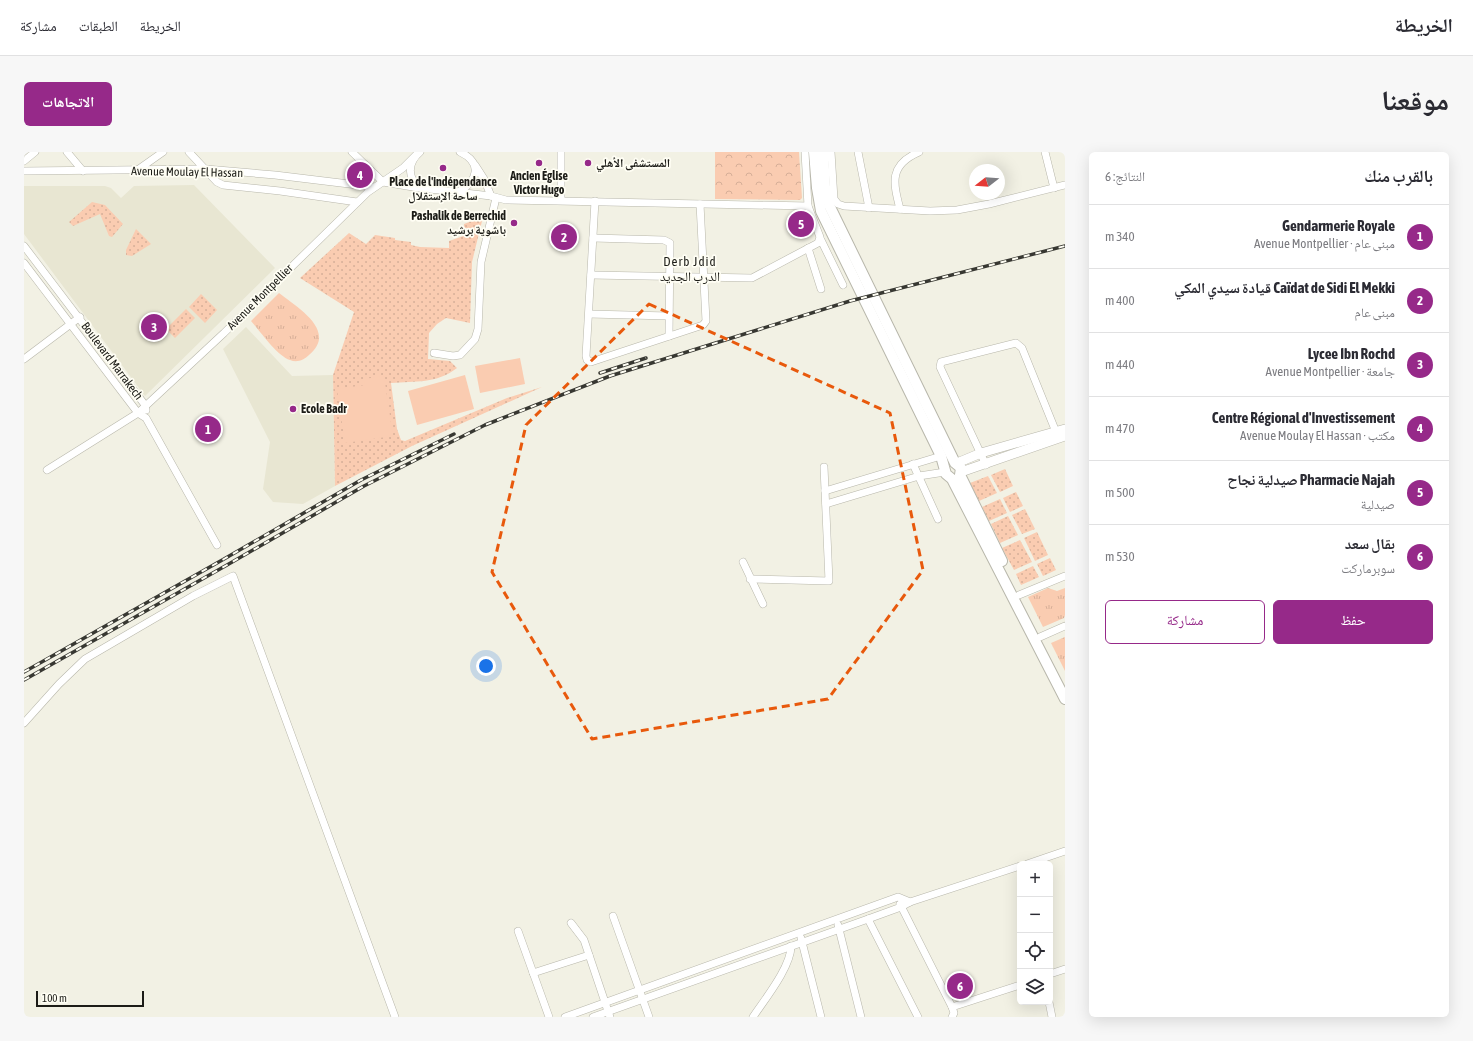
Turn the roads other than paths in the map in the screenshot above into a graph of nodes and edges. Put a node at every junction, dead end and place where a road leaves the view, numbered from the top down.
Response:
1 (35, 152) edge
2 (66, 152) edge
3 (163, 152) edge
4 (189, 152) edge
5 (352, 152) edge
6 (460, 152) edge
7 (561, 152) edge
8 (805, 152) edge
9 (814, 152) edge
10 (823, 152) edge
11 (831, 152) edge
12 (858, 152) edge
13 (919, 152) edge
14 (1045, 152) edge
15 (418, 154) edge
16 (24, 161) edge
17 (474, 163) junction
18 (206, 170) junction
19 (24, 171) edge
20 (84, 171) junction
21 (136, 171) junction
22 (383, 182) junction
23 (1065, 185) edge
24 (374, 187) junction
25 (421, 188) junction
26 (1054, 188) junction
27 (458, 192) junction
28 (493, 197) junction
29 (561, 200) junction
30 (595, 201) junction
31 (357, 202) junction
32 (700, 204) junction
33 (808, 206) junction
34 (869, 208) junction
35 (900, 209) junction
36 (593, 238) junction
37 (821, 240) junction
38 (24, 246) edge
39 (808, 248) junction
40 (24, 263) edge
41 (591, 275) junction
42 (669, 277) junction
43 (703, 278) junction
44 (843, 285) dead end
45 (821, 289) dead end
46 (589, 314) junction
47 (669, 316) junction
48 (80, 317) junction
49 (71, 324) junction
50 (669, 336) junction
51 (434, 353) dead end
52 (24, 359) edge
53 (145, 405) junction
54 (138, 413) junction
55 (146, 418) junction
56 (1065, 429) edge
57 (1056, 432) junction
58 (1065, 436) edge
59 (981, 453) junction
60 (941, 456) junction
61 (914, 464) junction
62 (986, 465) junction
63 (824, 467) dead end
64 (47, 470) dead end
65 (954, 470) junction
66 (919, 476) junction
67 (825, 491) junction
68 (826, 504) junction
69 (938, 519) dead end
70 (217, 545) dead end
71 (743, 562) dead end
72 (1065, 576) edge
73 (750, 579) junction
74 (1019, 595) junction
75 (762, 604) dead end
76 (1065, 626) edge
77 (1040, 637) junction
78 (1065, 686) edge
79 (1065, 699) edge
80 (24, 723) edge
81 (1065, 851) edge
82 (1036, 861) edge
83 (1017, 867) edge
84 (898, 897) junction
85 (910, 902) junction
86 (901, 907) junction
87 (613, 916) dead end
88 (836, 920) junction
89 (868, 920) junction
90 (571, 922) dead end
91 (839, 929) junction
92 (518, 931) dead end
93 (800, 932) junction
94 (802, 942) junction
95 (791, 946) junction
96 (589, 955) junction
97 (1065, 969) edge
98 (533, 973) junction
99 (1053, 973) edge
100 (1017, 986) edge
101 (640, 991) junction
102 (643, 999) junction
103 (605, 1003) junction
104 (1050, 1005) edge
105 (609, 1014) edge
106 (953, 1014) edge
107 (395, 1017) edge
108 (549, 1017) edge
109 (565, 1017) edge
110 (593, 1017) edge
111 (649, 1017) edge
112 (753, 1017) edge
113 (821, 1017) edge
114 (861, 1017) edge
115 (918, 1017) edge
116 (1052, 1017) edge

1 - 16 street
2 - 20 street
3 - 21 street
4 - 18 street
5 - 22 street
6 - 17 street
7 - 29 street
8 - 33 street
9 - 60 main road
10 - 65 main road
11 - 34 street
12 - 34 street
13 - 35 street
14 - 26 street
15 - 22 street, Avenue Montpellier
15 - 25 street
17 - 27 street
17 - 28 street
18 - 21 street, Avenue Moulay El Hassan
18 - 24 street, Avenue Moulay El Hassan
18 - 31 street
19 - 20 street, Avenue Moulay El Hassan
20 - 21 street, Avenue Moulay El Hassan
22 - 24 street, Avenue Montpellier
22 - 25 street
23 - 26 street
24 - 31 street, Avenue Montpellier
25 - 27 street
26 - 35 street
27 - 28 street
28 - 29 street
28 - 51 street
29 - 30 street
30 - 32 street
30 - 36 street
31 - 53 street, Avenue Montpellier
32 - 33 street
32 - 43 street
33 - 37 street
34 - 35 street
36 - 41 street
36 - 42 street
37 - 39 street
37 - 44 street
38 - 48 street, Boulevard Marrakech
39 - 43 street
39 - 45 street
40 - 49 street, Boulevard Marrakech
41 - 42 street
41 - 46 street
42 - 43 street
42 - 47 street
43 - 50 street
46 - 47 street
46 - 50 street
47 - 50 street
48 - 49 street
48 - 53 street, Boulevard Marrakech
49 - 52 street
49 - 54 street, Boulevard Marrakech
53 - 54 street, Avenue Montpellier
53 - 55 street, Boulevard Marrakech
54 - 55 street, Boulevard Marrakech
54 - 64 street, Avenue Montpellier
55 - 70 street
56 - 57 street
57 - 59 street
57 - 59 street
58 - 62 street
59 - 62 street
59 - 65 street
60 - 61 street
60 - 65 main road
61 - 66 street
61 - 67 street
62 - 65 street
63 - 67 street
65 - 66 street
65 - 74 main road
65 - 79 main road
66 - 68 street
66 - 69 street
67 - 68 street
68 - 73 street
71 - 73 street
72 - 74 street
73 - 75 street
74 - 77 main road
76 - 77 street
77 - 78 main road
80 - 107 street
81 - 82 street
83 - 85 street
84 - 85 street
84 - 86 street
84 - 88 street
85 - 86 street
86 - 89 street
86 - 106 street
87 - 101 street
88 - 91 street
88 - 93 street
89 - 91 street
89 - 115 street
90 - 96 street
91 - 94 street
91 - 114 street
92 - 98 street
93 - 94 street
93 - 101 street
94 - 95 street
94 - 113 street
95 - 102 street
95 - 112 street
96 - 98 street
96 - 103 street
97 - 99 street
98 - 108 street
100 - 106 street
101 - 102 street
101 - 103 street
102 - 105 street
102 - 111 street
103 - 105 street
103 - 109 street
104 - 116 street
105 - 110 street

